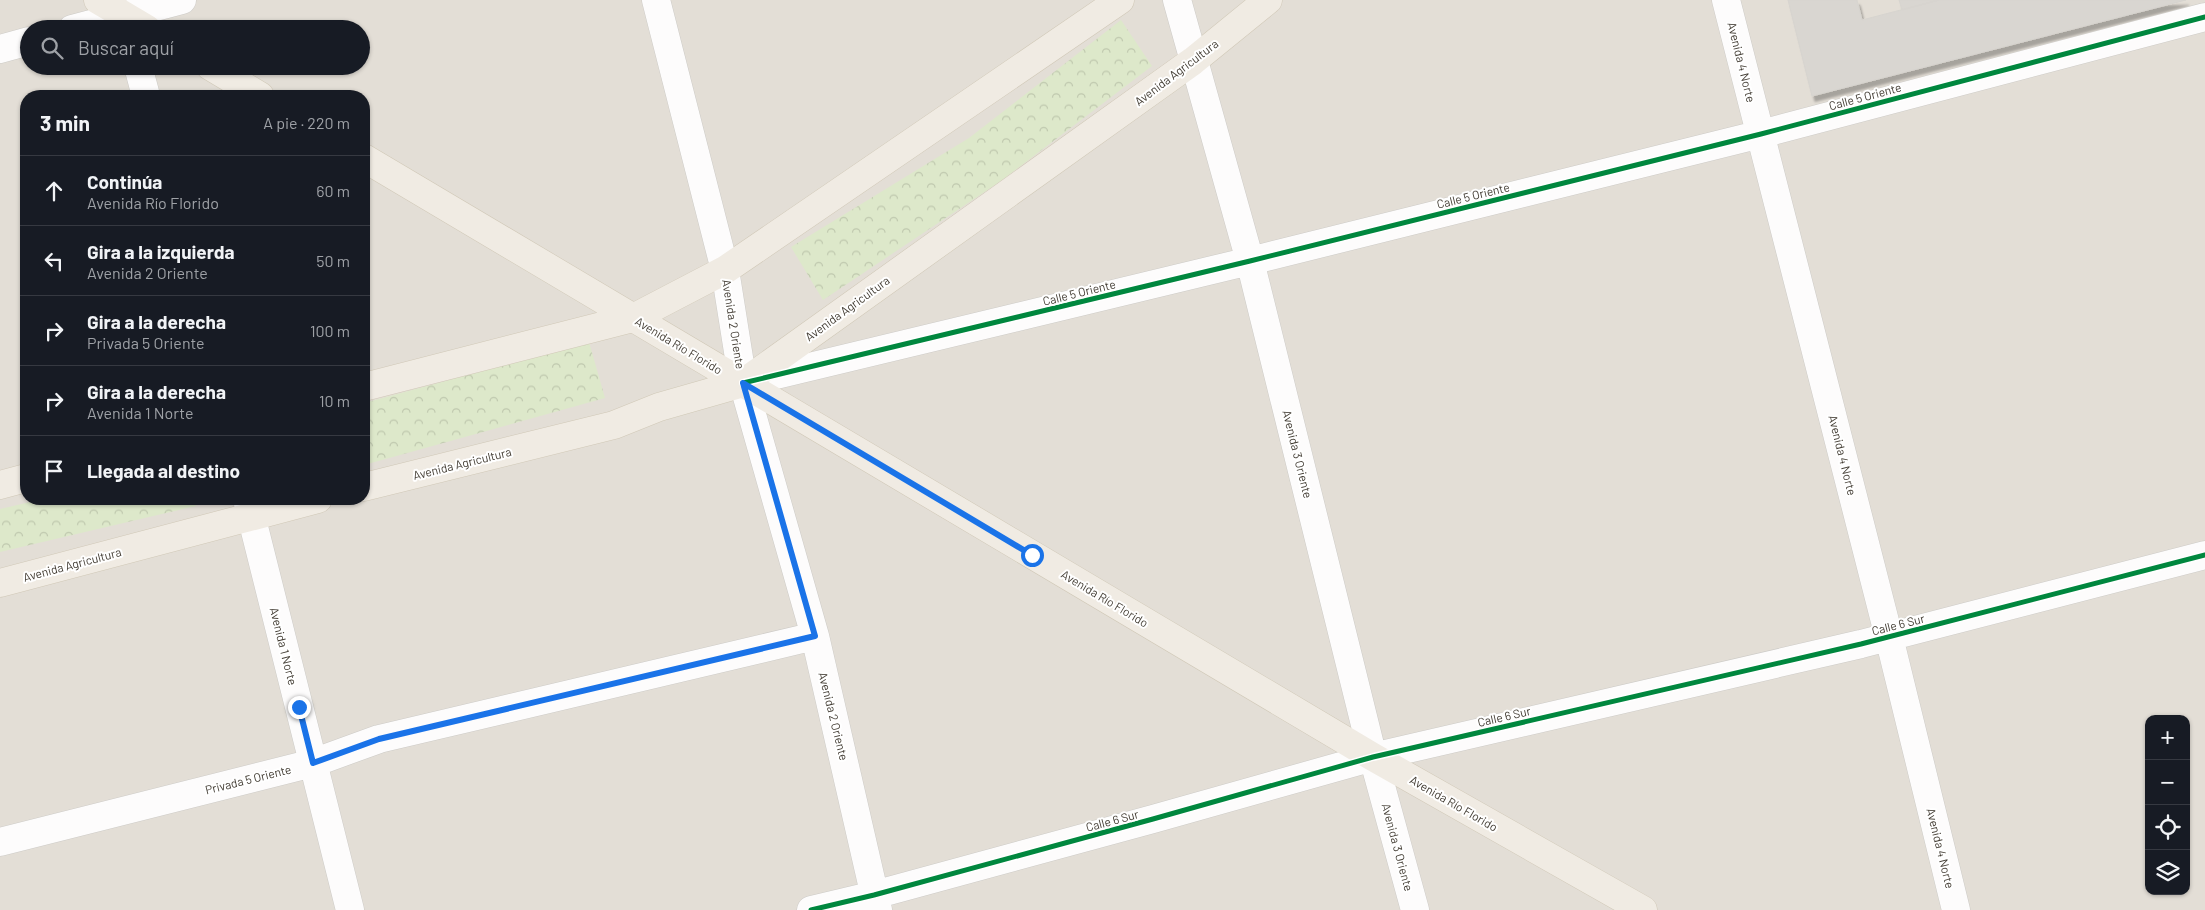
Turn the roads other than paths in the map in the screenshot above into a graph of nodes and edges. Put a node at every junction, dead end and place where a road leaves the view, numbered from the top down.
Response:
1 (98, 0) edge
2 (182, 0) edge
3 (656, 0) edge
4 (1120, 0) edge
5 (1176, 0) edge
6 (1268, 0) edge
7 (1726, 0) edge
8 (2205, 17) edge
9 (130, 18) edge
10 (20, 43) edge
11 (0, 49) edge
12 (1193, 61) junction
13 (140, 75) edge
14 (225, 75) edge
15 (144, 90) edge
16 (250, 90) edge
17 (1761, 134) junction
18 (370, 162) edge
19 (1250, 261) junction
20 (725, 270) junction
21 (633, 318) junction
22 (743, 383) junction
23 (370, 385) edge
24 (20, 480) edge
25 (0, 485) edge
26 (370, 486) edge
27 (266, 505) edge
28 (249, 507) edge
29 (2205, 555) edge
30 (0, 583) edge
31 (815, 636) junction
32 (1889, 637) junction
33 (1373, 757) junction
34 (313, 763) junction
35 (0, 842) edge
36 (876, 903) edge
37 (350, 910) edge
38 (811, 910) edge
39 (1415, 910) edge
40 (1643, 910) edge
41 (1956, 910) edge

1 - 9 main road
2 - 9 street
3 - 20 street, Avenida 2 Oriente
4 - 20 main road
5 - 12 street, Avenida 3 Oriente
6 - 12 main road, Avenida Agricultura
7 - 17 street, Avenida 4 Norte
8 - 17 street, Calle 5 Oriente
10 - 11 street
12 - 19 street, Avenida 3 Oriente
12 - 22 main road, Avenida Agricultura
13 - 15 street
14 - 16 main road
17 - 19 street, Calle 5 Oriente
17 - 32 street, Avenida 4 Norte
18 - 21 main road, Avenida Río Florido
19 - 22 street, Calle 5 Oriente
19 - 33 street, Avenida 3 Oriente
20 - 21 main road
20 - 22 street, Avenida 2 Oriente
21 - 22 main road, Avenida Río Florido
21 - 23 main road
22 - 26 main road, Avenida Agricultura
22 - 31 street, Avenida 2 Oriente
22 - 33 main road, Avenida Río Florido
24 - 25 main road
27 - 28 main road, Avenida Agricultura
28 - 30 main road, Avenida Agricultura
28 - 34 street, Avenida 1 Norte
29 - 32 street, Calle 6 Sur
31 - 34 street, Privada 5 Oriente
31 - 36 street, Avenida 2 Oriente
32 - 33 street, Calle 6 Sur
32 - 41 street, Avenida 4 Norte
33 - 36 street, Calle 6 Sur
33 - 39 street, Avenida 3 Oriente
33 - 40 main road, Avenida Río Florido
34 - 35 street, Privada 5 Oriente
34 - 37 street, Avenida 1 Norte
36 - 38 street, Calle 6 Sur

